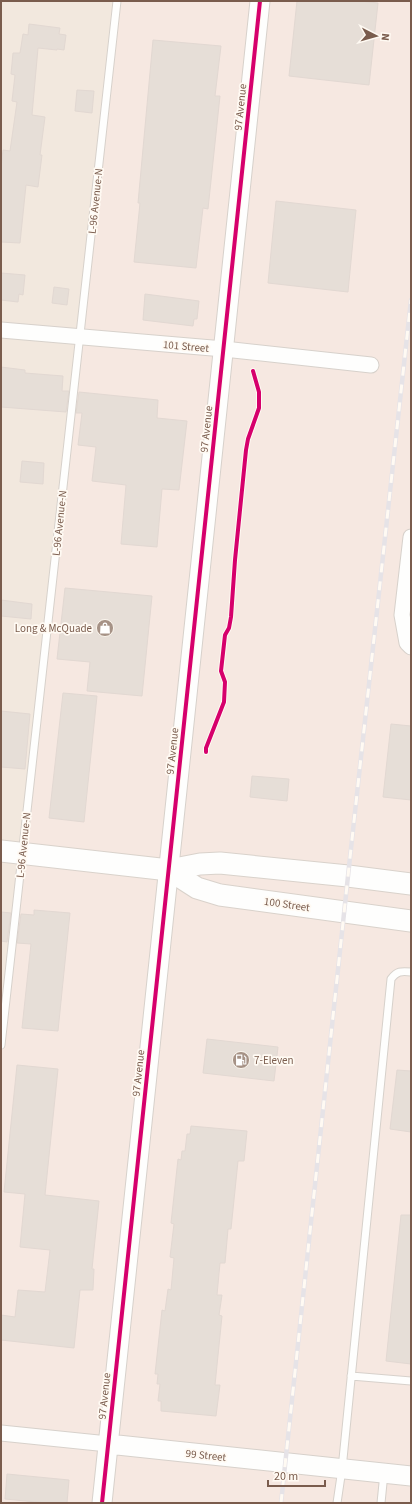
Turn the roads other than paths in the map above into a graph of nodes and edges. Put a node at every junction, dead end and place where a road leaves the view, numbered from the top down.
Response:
1 (117, 1) edge
2 (260, 1) edge
3 (1, 330) edge
4 (80, 337) junction
5 (224, 349) junction
6 (371, 365) dead end
7 (411, 538) edge
8 (411, 647) edge
9 (1, 851) edge
10 (22, 853) junction
11 (169, 870) junction
12 (411, 884) edge
13 (411, 921) edge
14 (411, 972) edge
15 (1, 1045) edge
16 (351, 1376) junction
17 (411, 1381) edge
18 (1, 1433) edge
19 (108, 1444) junction
20 (342, 1469) junction
21 (384, 1473) junction
22 (411, 1476) edge
23 (102, 1503) edge
24 (337, 1503) edge
25 (381, 1503) edge

1 - 4 lane, L-96 Avenue-N
2 - 5 street, 97 Avenue
3 - 4 street, 101 Street
4 - 5 street, 101 Street
4 - 10 lane, L-96 Avenue-N
5 - 6 street, 101 Street
5 - 11 street, 97 Avenue
7 - 8 street
9 - 10 main road, 100 Street
10 - 11 main road, 100 Street
10 - 15 lane, L-96 Avenue-N
11 - 12 main road, 100 Street
11 - 13 main road, 100 Street
11 - 19 street, 97 Avenue
14 - 16 lane
16 - 17 lane
16 - 20 lane
18 - 19 street, 99 Street
19 - 20 street, 99 Street
19 - 23 street, 97 Avenue
20 - 21 street, 99 Street
20 - 24 lane
21 - 22 street, 99 Street
21 - 25 lane

